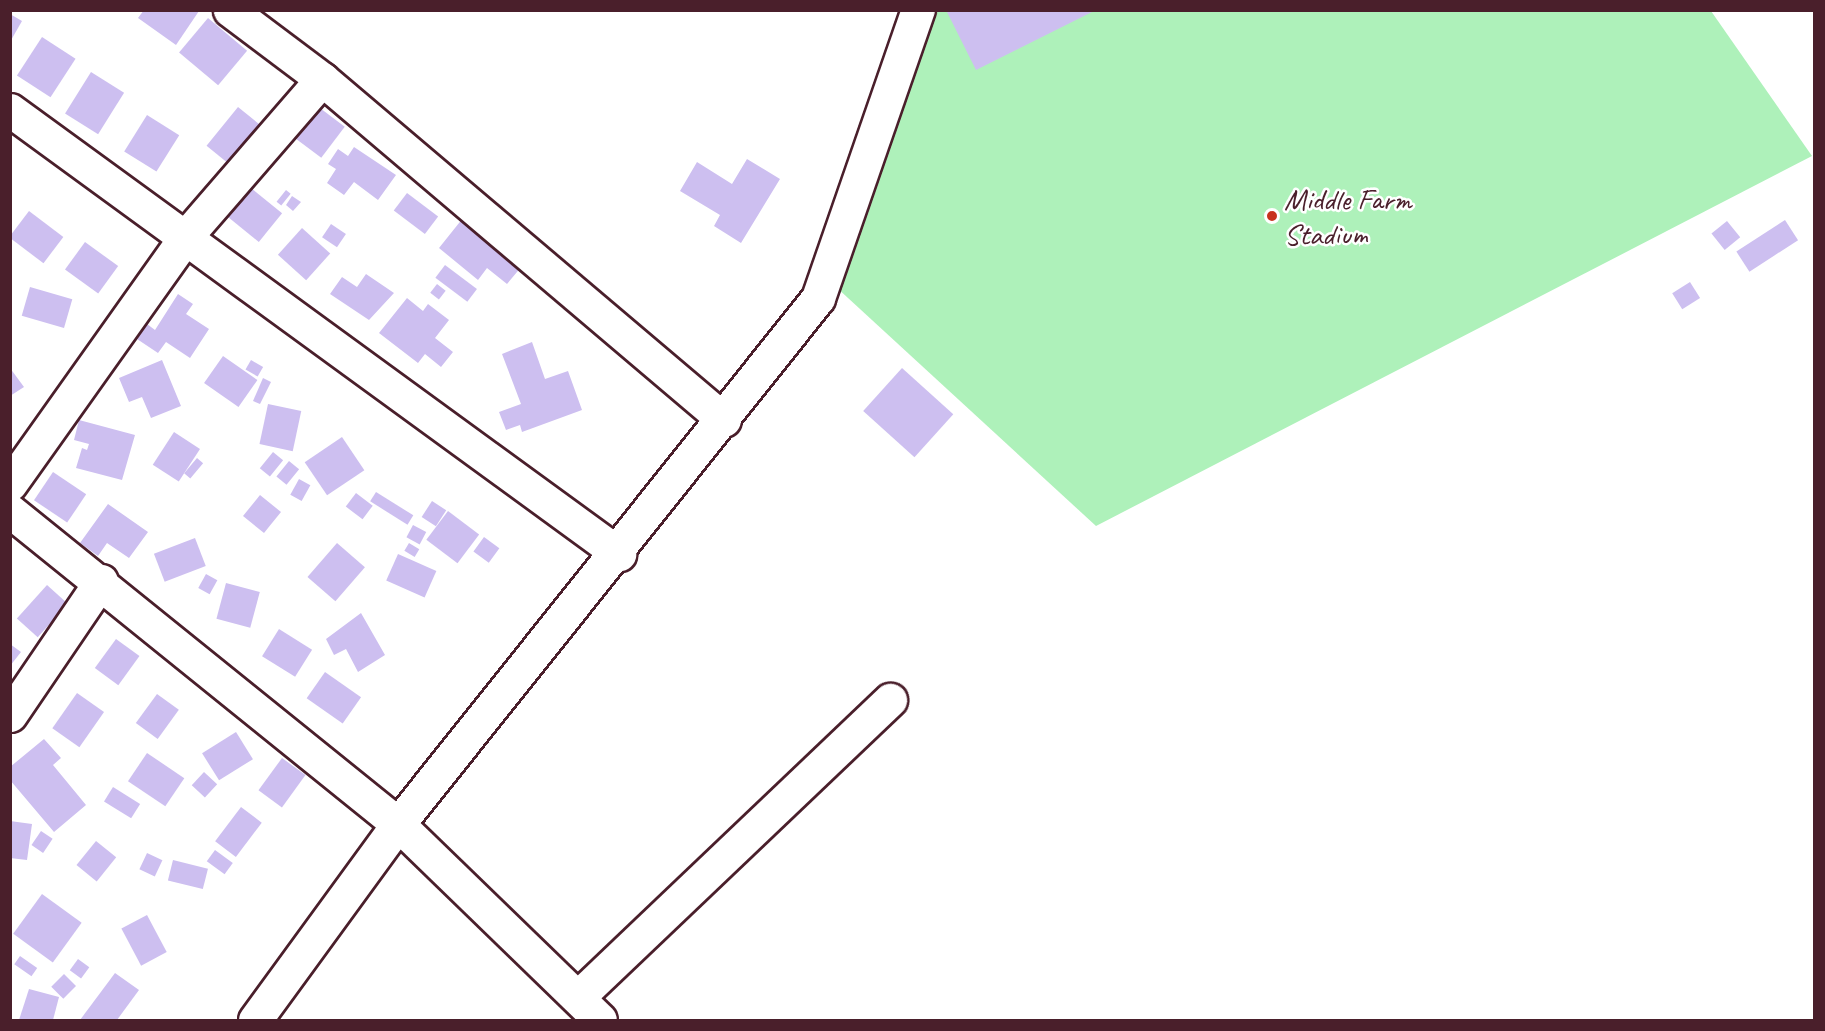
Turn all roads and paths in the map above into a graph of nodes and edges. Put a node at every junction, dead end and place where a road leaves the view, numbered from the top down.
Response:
1 (230, 10) edge
2 (918, 10) edge
3 (322, 79) junction
4 (10, 110) edge
5 (187, 235) junction
6 (724, 420) junction
7 (10, 484) edge
8 (10, 511) edge
9 (618, 554) junction
10 (101, 581) junction
11 (890, 700) dead end
12 (10, 715) edge
13 (398, 824) junction
14 (578, 997) junction
15 (255, 1020) edge
16 (600, 1020) edge

1 - 3 street
2 - 6 street
3 - 5 street
3 - 6 street
4 - 5 street
5 - 7 street
5 - 9 street
6 - 9 street
8 - 10 street
9 - 13 street
10 - 12 street
10 - 13 street
11 - 14 street
13 - 14 street
13 - 15 street
14 - 16 street

